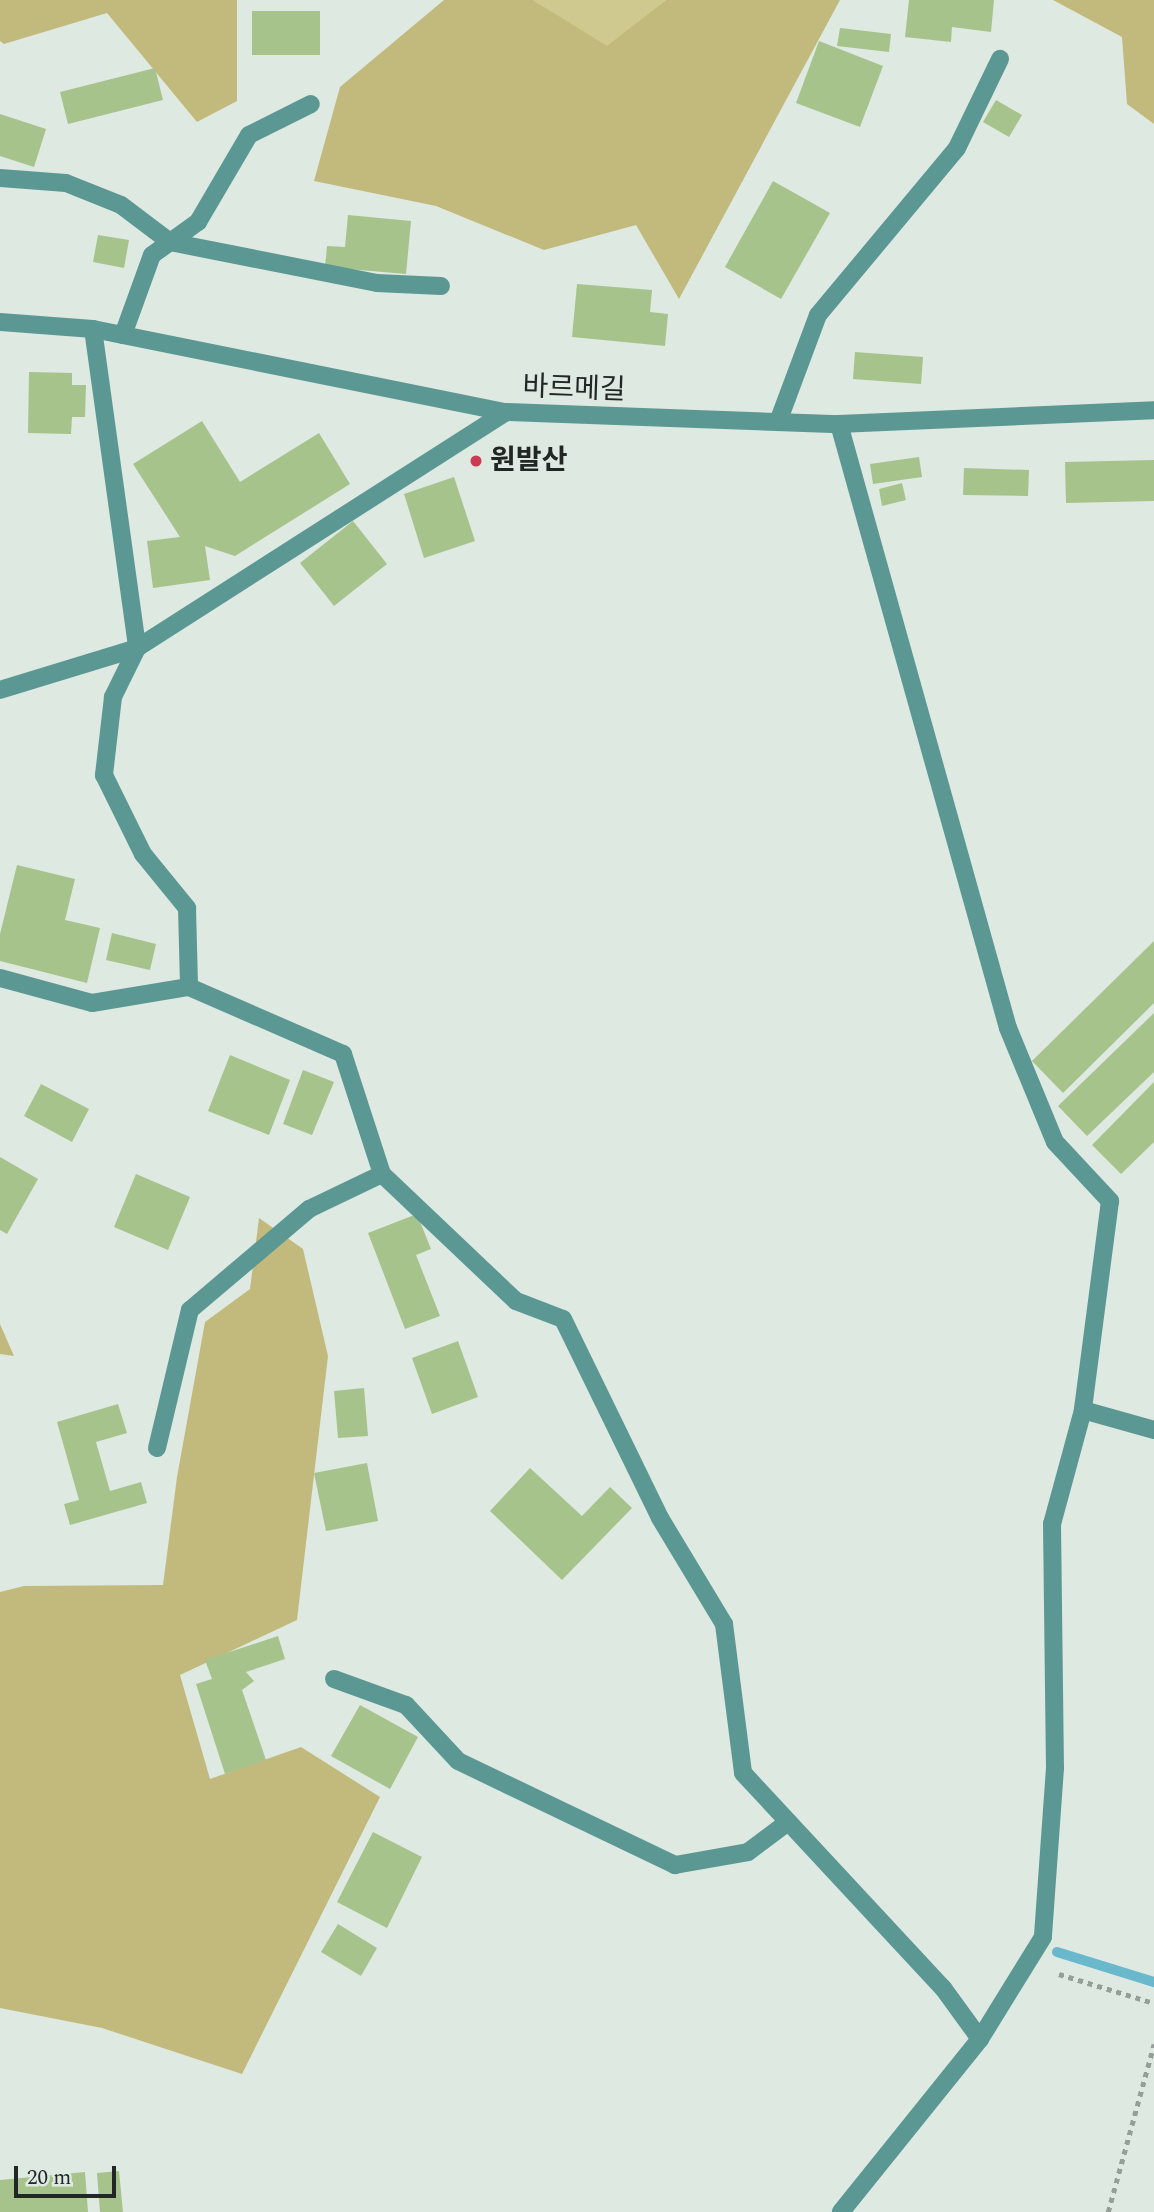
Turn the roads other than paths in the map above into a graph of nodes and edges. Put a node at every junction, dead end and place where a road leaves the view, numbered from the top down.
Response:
1 (1000, 59) dead end
2 (311, 104) dead end
3 (0, 178) edge
4 (170, 242) junction
5 (441, 286) dead end
6 (0, 322) edge
7 (93, 329) junction
8 (123, 335) junction
9 (1154, 410) edge
10 (506, 412) junction
11 (778, 422) junction
12 (839, 424) junction
13 (137, 648) junction
14 (0, 690) edge
15 (0, 978) edge
16 (189, 987) junction
17 (383, 1174) junction
18 (1083, 1410) junction
19 (1154, 1430) edge
20 (157, 1448) dead end
21 (334, 1679) dead end
22 (788, 1822) junction
23 (980, 2039) junction
24 (841, 2212) edge

1 - 11 street
2 - 4 street
3 - 4 street
4 - 5 street
4 - 8 street
6 - 7 street, 바르메길
7 - 8 street, 바르메길
7 - 13 street
8 - 10 street, 바르메길
9 - 12 street, 바르메길
10 - 11 street, 바르메길
10 - 13 street
11 - 12 street, 바르메길
12 - 18 street
13 - 14 street
13 - 16 street
15 - 16 street
16 - 17 street
17 - 20 street
17 - 22 street
18 - 19 street
18 - 23 street
21 - 22 street
22 - 23 street
23 - 24 street

